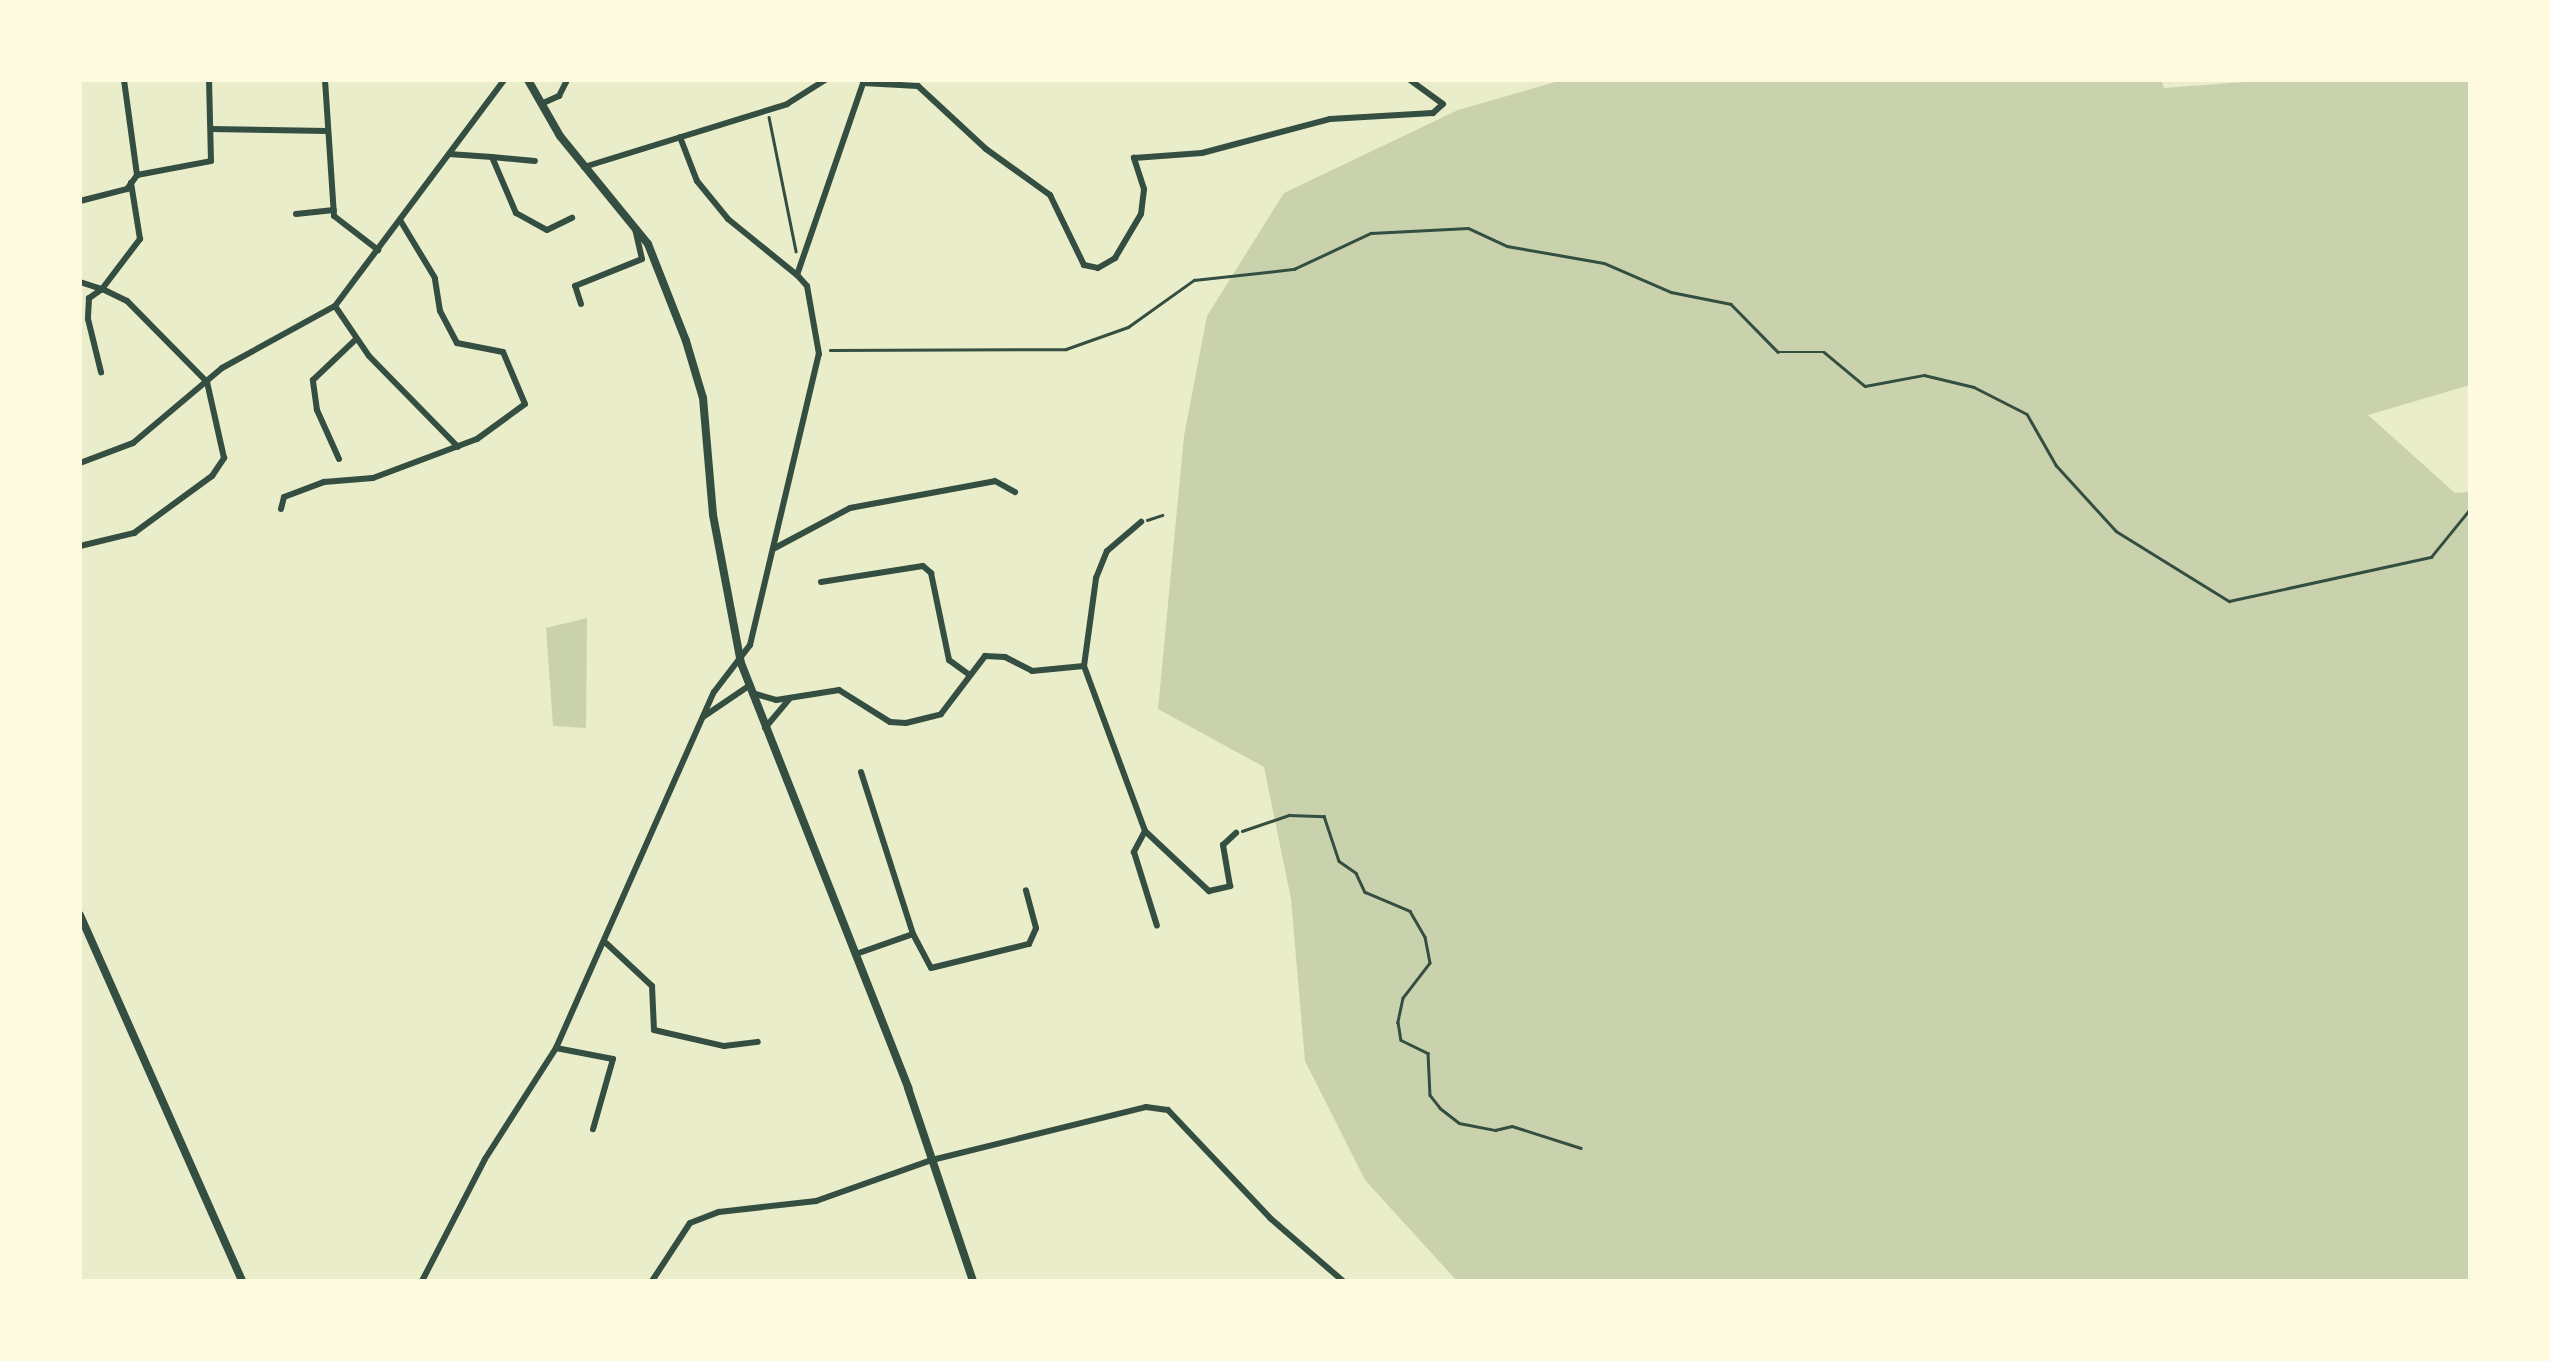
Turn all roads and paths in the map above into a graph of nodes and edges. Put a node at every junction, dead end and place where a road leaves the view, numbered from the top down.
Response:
1 (124, 80) edge
2 (210, 80) edge
3 (325, 80) edge
4 (504, 80) edge
5 (528, 80) edge
6 (567, 80) edge
7 (825, 80) edge
8 (1410, 80) edge
9 (864, 82) edge
10 (885, 82) edge
11 (541, 104) junction
12 (768, 110) junction
13 (211, 129) junction
14 (327, 131) junction
15 (680, 137) junction
16 (449, 154) junction
17 (492, 157) junction
18 (535, 160) dead end
19 (582, 167) junction
20 (138, 175) junction
21 (131, 183) junction
22 (80, 201) edge
23 (334, 210) junction
24 (296, 214) dead end
25 (572, 218) dead end
26 (400, 220) junction
27 (635, 229) junction
28 (378, 250) junction
29 (798, 272) junction
30 (80, 282) edge
31 (102, 289) junction
32 (581, 304) dead end
33 (336, 306) junction
34 (356, 339) junction
35 (830, 350) dead end
36 (102, 372) dead end
37 (207, 382) junction
38 (458, 446) junction
39 (339, 459) dead end
40 (80, 463) edge
41 (1014, 492) dead end
42 (281, 509) dead end
43 (2470, 509) edge
44 (1162, 516) dead end
45 (1141, 522) joint
46 (80, 546) edge
47 (772, 550) junction
48 (821, 582) dead end
49 (741, 663) junction
50 (1084, 666) junction
51 (968, 674) junction
52 (751, 689) junction
53 (790, 698) junction
54 (702, 718) junction
55 (765, 728) junction
56 (860, 772) dead end
57 (1145, 831) junction
58 (1236, 833) joint
59 (1026, 890) dead end
60 (80, 915) edge
61 (1157, 926) dead end
62 (914, 934) junction
63 (606, 943) junction
64 (856, 954) junction
65 (758, 1042) dead end
66 (556, 1048) junction
67 (592, 1128) dead end
68 (1580, 1148) dead end
69 (932, 1160) junction
70 (242, 1281) edge
71 (422, 1281) edge
72 (652, 1281) edge
73 (973, 1281) edge
74 (1344, 1281) edge

1 - 20 street
2 - 13 street
3 - 14 street
4 - 16 street
5 - 11 street
6 - 11 street
7 - 12 street
8 - 10 street
9 - 10 street
9 - 29 street
11 - 19 street
12 - 15 street
12 - 29 path
13 - 14 street
13 - 20 street
14 - 23 street
15 - 19 street
15 - 29 street
16 - 17 street
16 - 26 street
17 - 18 street
17 - 25 street
19 - 27 street
20 - 21 street
21 - 22 street
21 - 31 street
23 - 24 street
23 - 28 street
26 - 28 street
26 - 38 street
27 - 32 street
27 - 49 street
28 - 33 street
29 - 47 street
30 - 31 street
31 - 36 street
31 - 37 street
33 - 34 street
33 - 37 street
34 - 38 street
34 - 39 street
35 - 43 path
37 - 40 street
37 - 46 street
38 - 42 street
41 - 47 street
44 - 45 path
45 - 50 street
47 - 49 street
48 - 51 street
49 - 52 street
49 - 54 street
50 - 51 street
50 - 57 street
51 - 53 street
52 - 53 street
52 - 54 street
52 - 55 street
53 - 55 street
54 - 63 street
55 - 64 street
56 - 62 street
57 - 58 street
57 - 61 street
58 - 68 path
59 - 62 street
60 - 70 street
62 - 64 street
63 - 65 street
63 - 66 street
64 - 69 street
66 - 67 street
66 - 71 street
69 - 72 street
69 - 73 street
69 - 74 street

